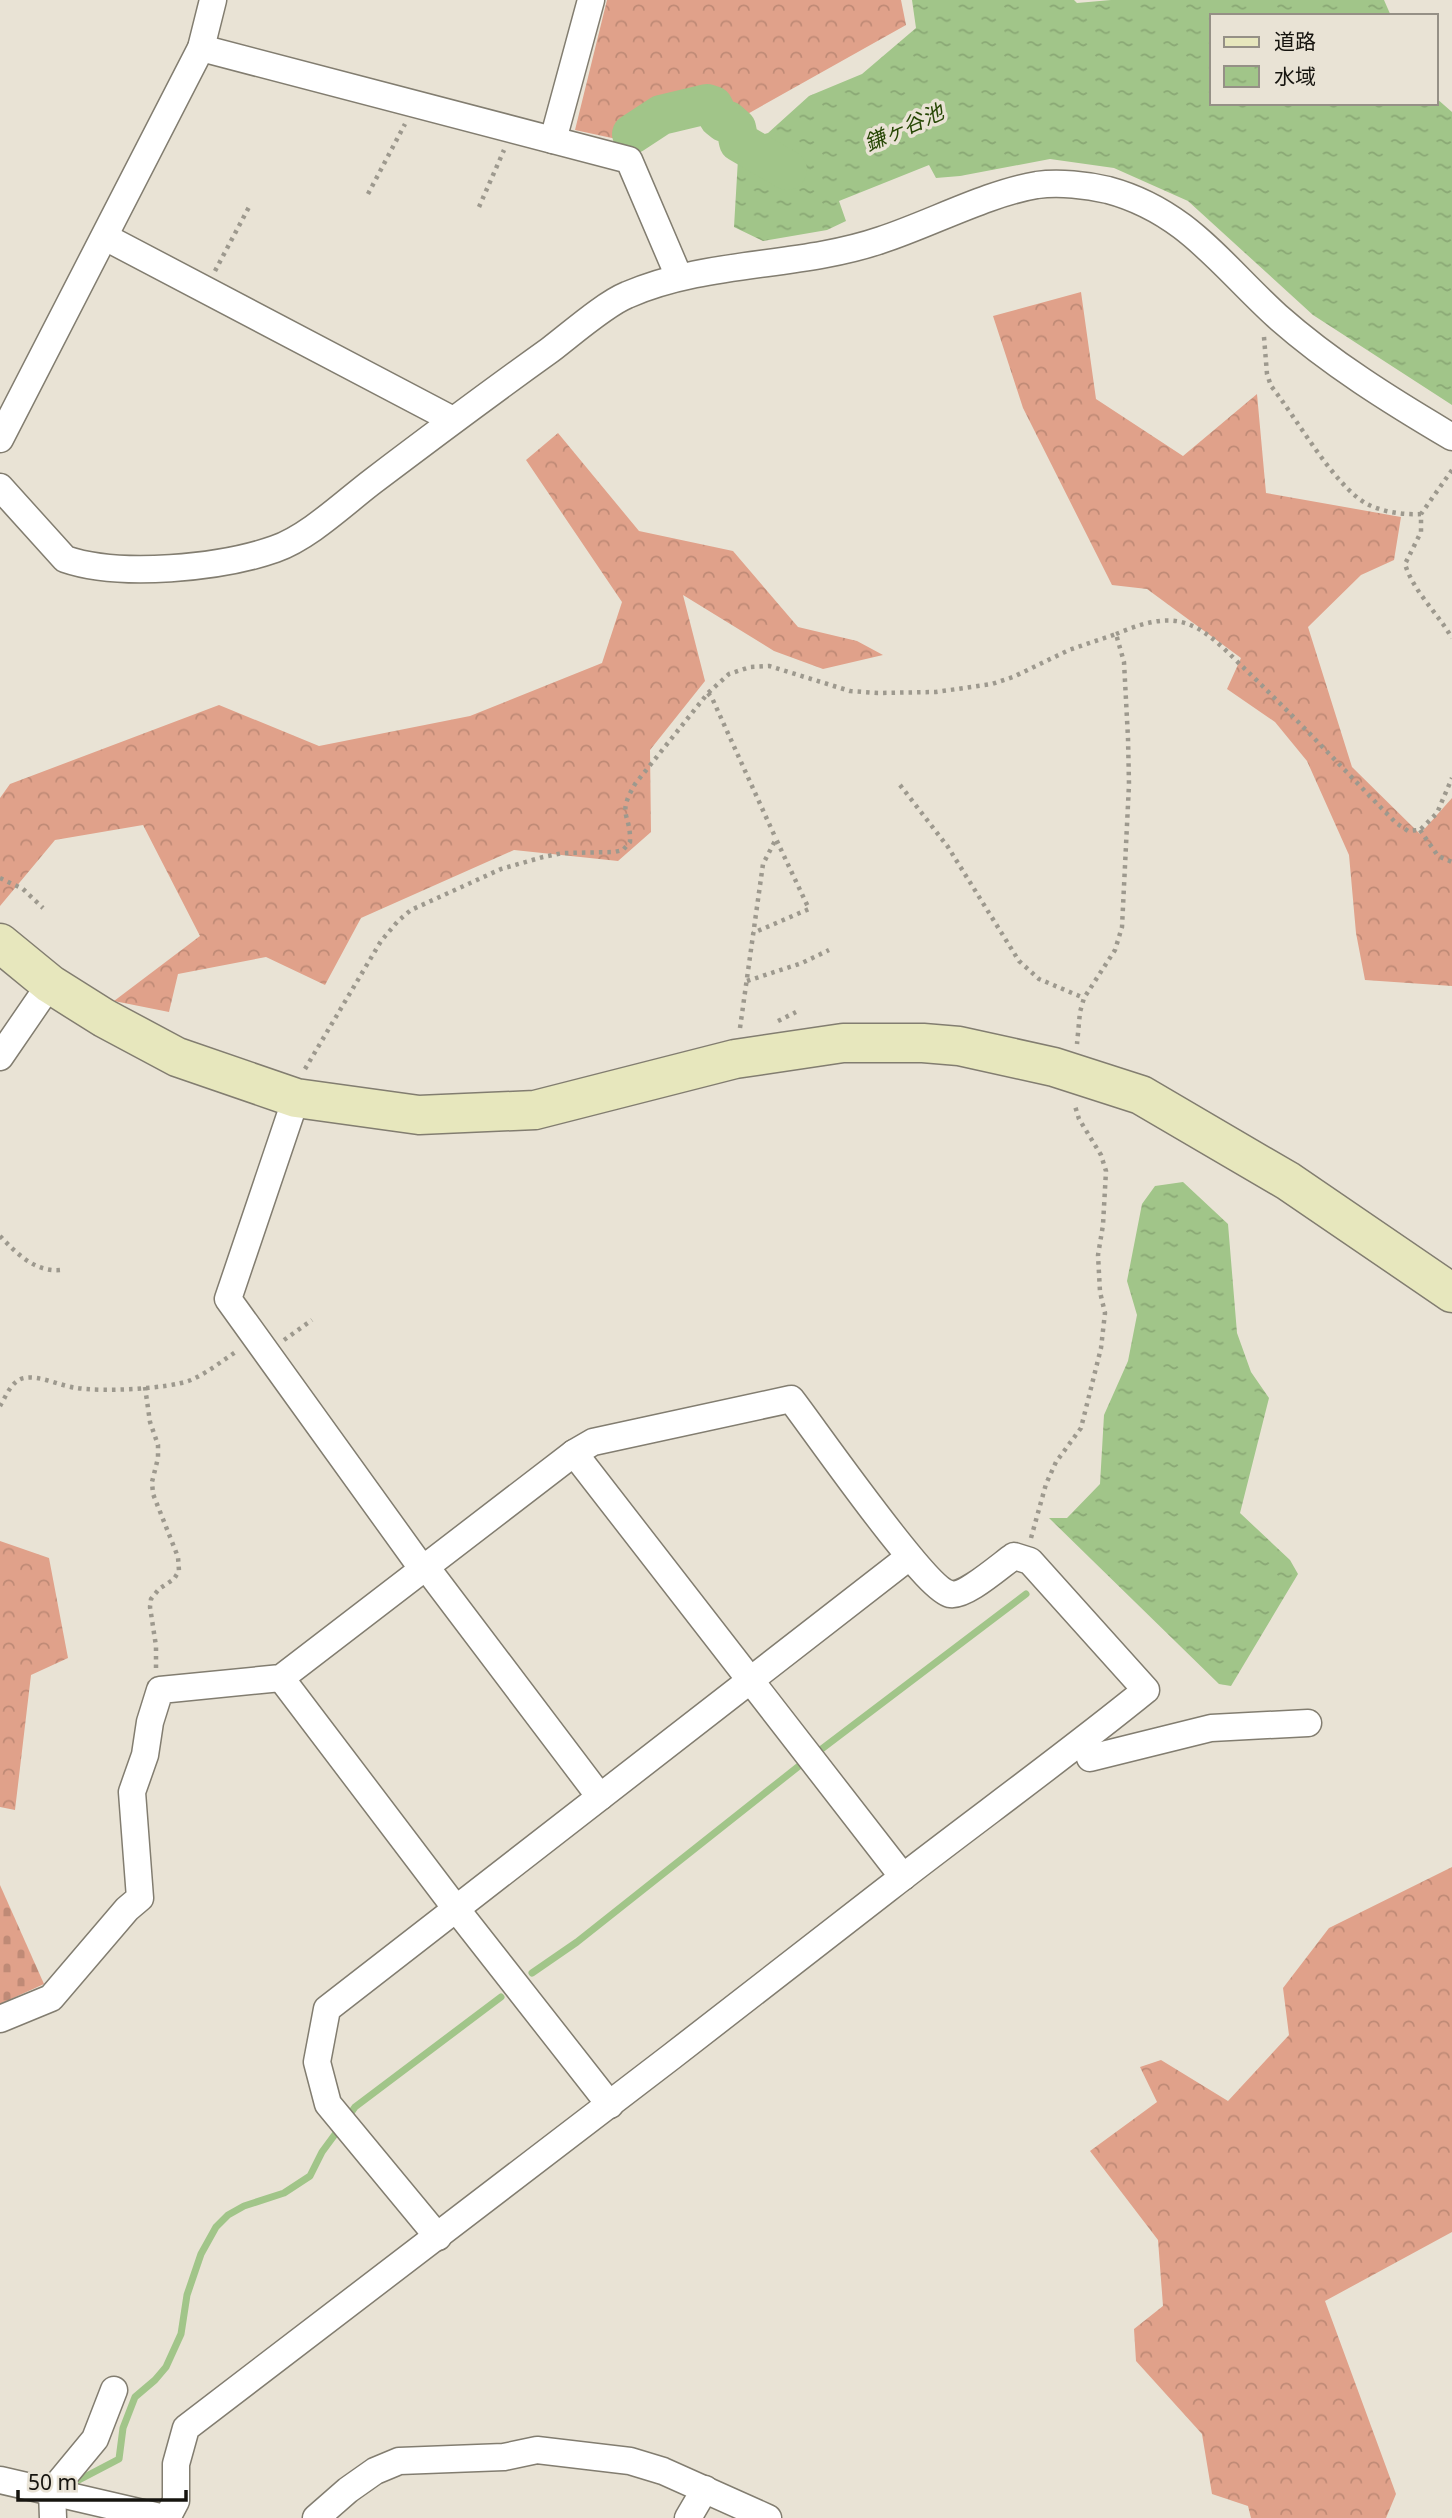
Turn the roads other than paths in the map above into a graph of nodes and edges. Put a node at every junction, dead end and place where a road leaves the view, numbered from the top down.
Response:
1 (213, 0) edge
2 (591, 0) edge
3 (201, 48) junction
4 (553, 140) junction
5 (105, 237) junction
6 (678, 277) junction
7 (453, 420) junction
8 (1452, 437) edge
9 (0, 439) edge
10 (0, 487) edge
11 (0, 943) edge
12 (50, 984) junction
13 (0, 1057) edge
14 (294, 1097) junction
15 (1452, 1293) edge
16 (574, 1453) junction
17 (909, 1557) junction
18 (426, 1567) junction
19 (281, 1678) junction
20 (749, 1680) junction
21 (1308, 1723) dead end
22 (1084, 1740) junction
23 (600, 1797) junction
24 (903, 1877) junction
25 (457, 1910) junction
26 (0, 2019) edge
27 (610, 2105) junction
28 (438, 2237) junction
29 (114, 2390) dead end
30 (0, 2480) edge
31 (705, 2488) junction
32 (52, 2491) junction
33 (53, 2518) edge
34 (165, 2518) edge
35 (316, 2518) edge
36 (688, 2518) edge
37 (768, 2518) edge

1 - 3 street
2 - 4 street
3 - 4 street
3 - 5 street
4 - 6 street
5 - 7 street
5 - 9 street
6 - 7 street
6 - 8 street
7 - 10 street
11 - 12 street
12 - 13 street
12 - 14 street
14 - 15 street
14 - 18 street
16 - 17 street
16 - 18 street
16 - 20 street
17 - 20 street
17 - 22 street
18 - 19 street
18 - 23 street
19 - 25 street
19 - 26 street
20 - 23 street
20 - 24 street
21 - 22 street
22 - 24 street
23 - 25 street
24 - 27 street
25 - 27 street
25 - 28 street
27 - 28 street
28 - 34 street
29 - 32 street
30 - 32 street
31 - 35 street
31 - 36 street
31 - 37 street
32 - 33 street
32 - 34 street

